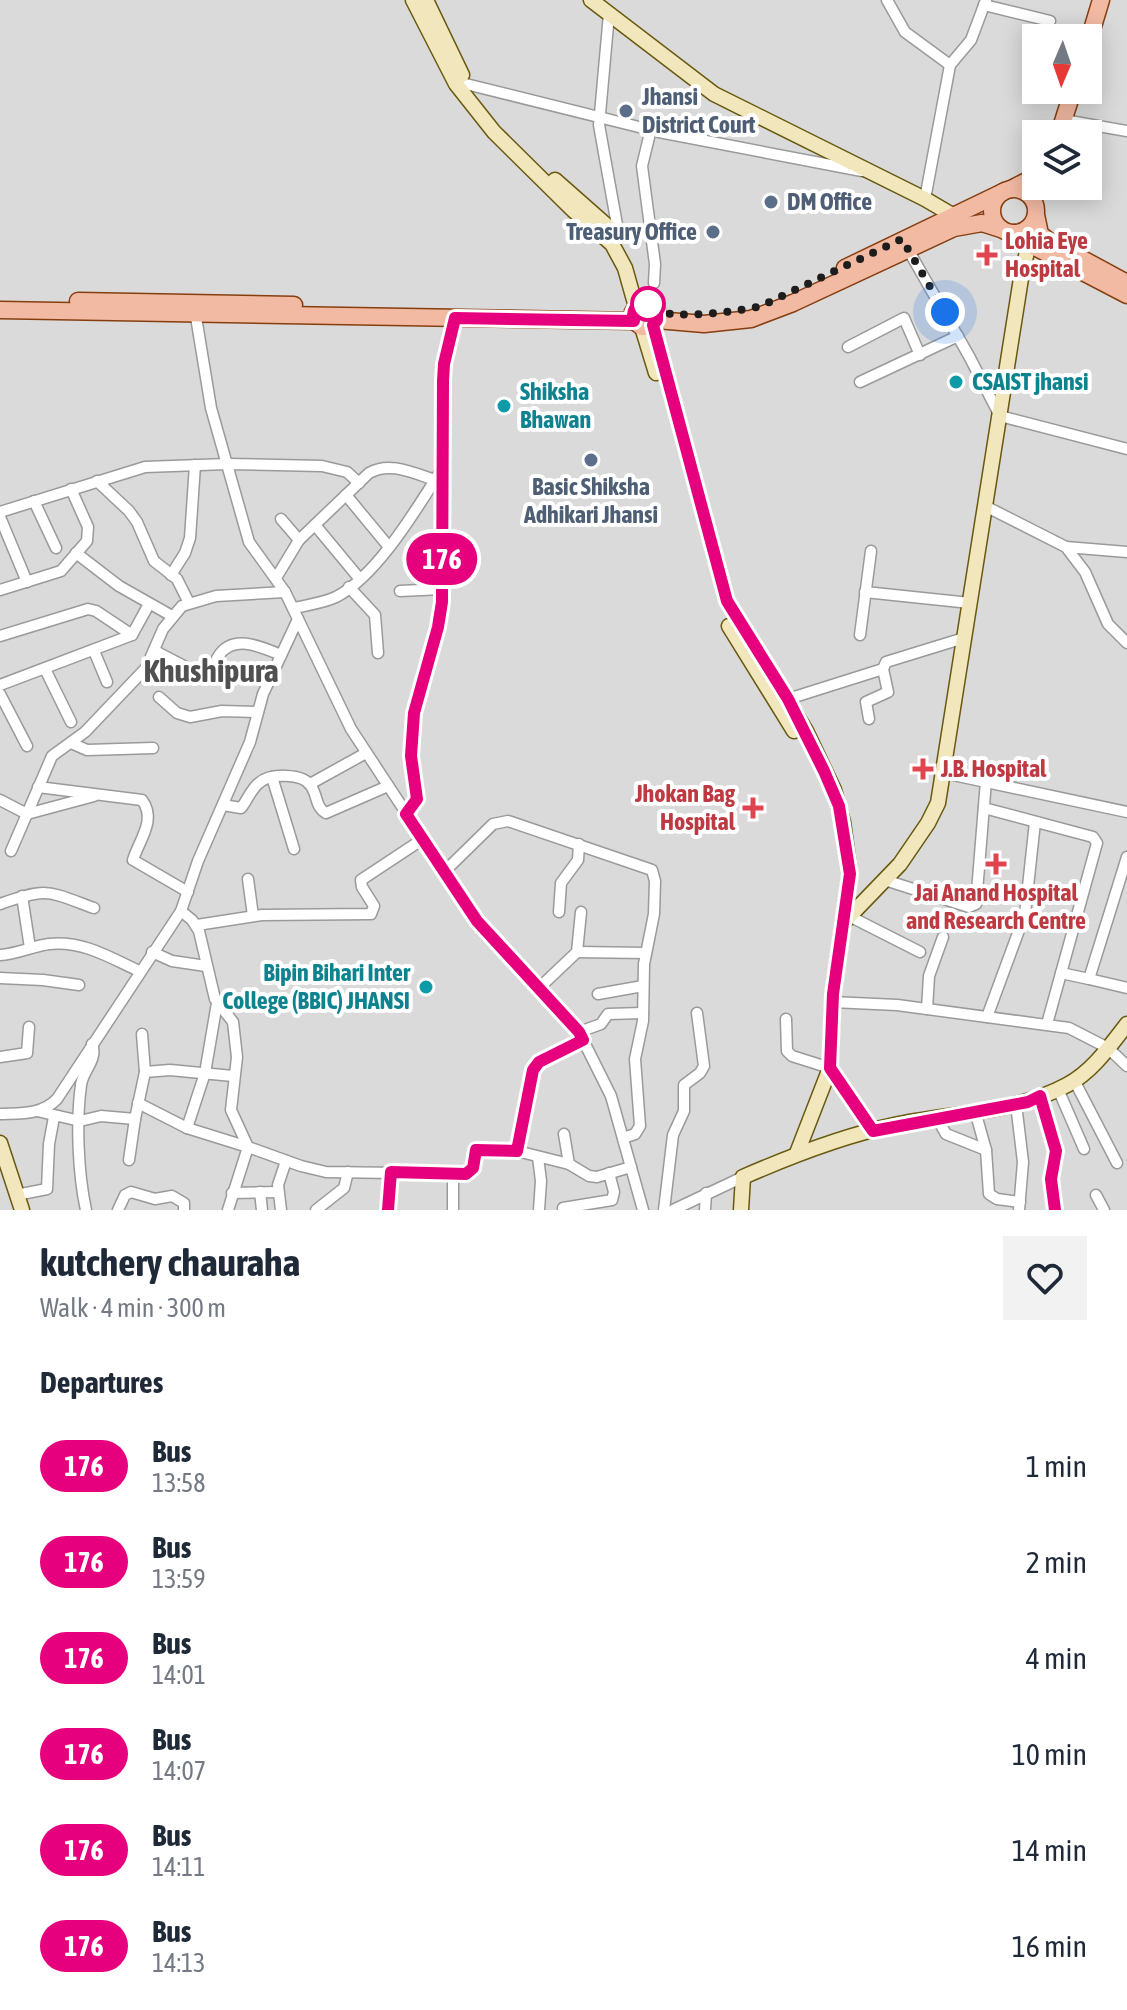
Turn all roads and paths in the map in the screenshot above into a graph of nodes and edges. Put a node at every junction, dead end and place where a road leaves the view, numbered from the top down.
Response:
1 (413, 0) edge
2 (426, 0) edge
3 (591, 0) edge
4 (887, 0) edge
5 (1101, 0) edge
6 (985, 2) edge
7 (609, 14) junction
8 (1050, 21) dead end
9 (1094, 24) edge
10 (950, 65) junction
11 (461, 84) junction
12 (600, 115) junction
13 (651, 129) junction
14 (1102, 129) edge
15 (1127, 131) edge
16 (868, 172) junction
17 (1022, 183) edge
18 (1006, 191) junction
19 (925, 199) junction
20 (1039, 200) edge
21 (1036, 212) junction
22 (954, 216) junction
23 (1008, 231) junction
24 (616, 240) junction
25 (905, 244) junction
26 (1029, 244) junction
27 (654, 283) dead end
28 (1127, 283) edge
29 (1127, 295) edge
30 (0, 300) edge
31 (194, 308) junction
32 (0, 310) edge
33 (645, 316) junction
34 (455, 318) junction
35 (958, 336) junction
36 (848, 347) dead end
37 (920, 355) junction
38 (860, 382) dead end
39 (1000, 416) junction
40 (1127, 449) edge
41 (227, 464) junction
42 (195, 465) junction
43 (443, 467) junction
44 (435, 480) junction
45 (97, 481) junction
46 (359, 483) junction
47 (71, 489) junction
48 (346, 495) junction
49 (34, 501) junction
50 (985, 506) junction
51 (0, 514) edge
52 (281, 519) dead end
53 (315, 525) junction
54 (299, 540) junction
55 (389, 547) junction
56 (1066, 547) junction
57 (56, 548) dead end
58 (871, 551) dead end
59 (1127, 552) edge
60 (76, 553) junction
61 (171, 575) junction
62 (276, 578) junction
63 (359, 578) junction
64 (27, 582) junction
65 (349, 587) junction
66 (442, 589) junction
67 (0, 590) edge
68 (400, 591) dead end
69 (285, 592) junction
70 (865, 592) junction
71 (189, 603) junction
72 (970, 603) junction
73 (149, 604) junction
74 (296, 614) junction
75 (172, 616) junction
76 (132, 635) junction
77 (860, 635) dead end
78 (0, 636) edge
79 (964, 638) junction
80 (1127, 643) edge
81 (94, 651) junction
82 (155, 651) junction
83 (378, 653) dead end
84 (281, 655) junction
85 (45, 669) junction
86 (883, 669) junction
87 (107, 682) dead end
88 (0, 685) edge
89 (0, 694) edge
90 (159, 697) dead end
91 (788, 699) junction
92 (258, 712) junction
93 (869, 719) dead end
94 (71, 722) dead end
95 (71, 743) junction
96 (27, 746) dead end
97 (153, 748) dead end
98 (366, 753) junction
99 (944, 773) junction
100 (272, 777) junction
101 (986, 781) junction
102 (310, 784) junction
103 (388, 786) junction
104 (38, 787) junction
105 (100, 794) junction
106 (0, 800) edge
107 (223, 805) junction
108 (984, 808) junction
109 (1127, 812) edge
110 (27, 814) junction
111 (406, 814) junction
112 (1035, 822) junction
113 (423, 839) junction
114 (579, 844) junction
115 (294, 849) dead end
116 (11, 851) dead end
117 (1127, 857) edge
118 (445, 871) junction
119 (248, 879) dead end
120 (885, 880) junction
121 (188, 892) junction
122 (979, 894) junction
123 (22, 896) junction
124 (847, 897) junction
125 (1026, 898) junction
126 (0, 904) edge
127 (94, 908) dead end
128 (181, 911) junction
129 (559, 912) dead end
130 (581, 912) dead end
131 (1025, 914) junction
132 (253, 916) junction
133 (846, 920) junction
134 (197, 925) junction
135 (1074, 927) junction
136 (943, 937) dead end
137 (30, 948) junction
138 (152, 952) junction
139 (577, 952) junction
140 (920, 952) dead end
141 (646, 953) junction
142 (0, 955) edge
143 (206, 966) junction
144 (139, 971) junction
145 (1061, 973) junction
146 (0, 978) edge
147 (1089, 979) junction
148 (79, 985) dead end
149 (643, 986) junction
150 (1127, 988) edge
151 (538, 989) junction
152 (598, 994) dead end
153 (832, 1002) junction
154 (217, 1003) junction
155 (927, 1009) junction
156 (643, 1013) junction
157 (697, 1013) dead end
158 (987, 1017) junction
159 (786, 1019) dead end
160 (1047, 1024) junction
161 (1127, 1024) edge
162 (29, 1027) dead end
163 (142, 1034) dead end
164 (581, 1036) junction
165 (92, 1044) junction
166 (1108, 1048) junction
167 (0, 1057) edge
168 (1127, 1066) edge
169 (830, 1068) junction
170 (145, 1072) junction
171 (205, 1073) junction
172 (233, 1076) junction
173 (1074, 1080) junction
174 (1058, 1089) junction
175 (1040, 1096) junction
176 (138, 1103) junction
177 (1016, 1104) junction
178 (37, 1111) junction
179 (975, 1111) junction
180 (0, 1114) edge
181 (54, 1117) junction
182 (937, 1118) junction
183 (135, 1119) junction
184 (80, 1121) junction
185 (187, 1128) junction
186 (873, 1131) junction
187 (564, 1134) dead end
188 (623, 1138) junction
189 (0, 1143) edge
190 (248, 1147) junction
191 (1084, 1149) dead end
192 (986, 1150) junction
193 (517, 1151) junction
194 (797, 1153) junction
195 (538, 1157) junction
196 (129, 1160) dead end
197 (286, 1161) junction
198 (1117, 1163) dead end
199 (569, 1164) junction
200 (631, 1167) junction
201 (348, 1172) junction
202 (391, 1172) junction
203 (609, 1173) junction
204 (453, 1174) junction
205 (743, 1177) junction
206 (260, 1192) junction
207 (278, 1192) junction
208 (232, 1193) junction
209 (706, 1193) junction
210 (1096, 1195) dead end
211 (152, 1205) edge
212 (19, 1206) edge
213 (1019, 1206) edge
214 (563, 1208) dead end
215 (86, 1210) edge
216 (118, 1210) edge
217 (184, 1210) edge
218 (228, 1210) edge
219 (262, 1210) edge
220 (281, 1210) edge
221 (316, 1210) edge
222 (388, 1210) edge
223 (453, 1210) edge
224 (539, 1210) edge
225 (643, 1210) edge
226 (664, 1210) edge
227 (673, 1210) edge
228 (705, 1210) edge
229 (741, 1210) edge
230 (1055, 1210) edge
231 (1104, 1210) edge

1 - 11 street
2 - 11 street
3 - 7 street
4 - 10 street
5 - 9 main road
6 - 8 street
6 - 10 street
7 - 12 street
7 - 16 street
10 - 19 street
11 - 12 street
11 - 24 street
12 - 13 street
12 - 24 street
13 - 16 street
13 - 27 street
14 - 15 street
16 - 19 street
17 - 18 main road
18 - 21 main road
18 - 22 main road
18 - 23 main road
19 - 22 street
20 - 21 main road
21 - 23 main road
21 - 28 main road
22 - 25 main road
23 - 25 main road
23 - 26 main road
24 - 33 street
25 - 33 main road
25 - 35 street
26 - 29 main road
26 - 39 street
30 - 31 main road
31 - 32 main road
31 - 33 main road
31 - 34 main road
31 - 41 street
33 - 34 main road
33 - 91 street
33 - 124 street
34 - 43 street
35 - 37 street
35 - 39 street
36 - 37 street
37 - 38 street
39 - 40 street
39 - 50 street
41 - 42 street
41 - 46 street
41 - 62 street
42 - 45 street
42 - 61 street
43 - 44 street
43 - 66 street
44 - 46 street
44 - 55 street
45 - 47 street
45 - 61 street
46 - 48 street
47 - 49 street
47 - 60 street
48 - 53 street
48 - 55 street
49 - 51 street
49 - 57 street
50 - 56 street
50 - 72 street
51 - 64 street
52 - 54 street
53 - 54 street
53 - 63 street
54 - 62 street
55 - 63 street
56 - 59 street
56 - 80 street
58 - 70 street
60 - 64 street
60 - 73 street
61 - 71 street
62 - 69 street
63 - 65 street
64 - 67 street
65 - 74 street
65 - 83 street
66 - 68 street
66 - 111 street
69 - 71 street
69 - 74 street
70 - 72 street
70 - 77 street
71 - 75 street
72 - 79 street
73 - 75 street
73 - 76 street
74 - 84 street
74 - 98 street
75 - 82 street
76 - 78 street
76 - 81 street
79 - 86 street
79 - 99 street
81 - 85 street
81 - 87 street
82 - 84 street
82 - 95 street
84 - 92 street
85 - 88 street
85 - 94 street
86 - 91 street
86 - 93 street
89 - 96 street
90 - 92 street
91 - 124 street
92 - 107 street
95 - 97 street
95 - 104 street
98 - 102 street
98 - 103 street
99 - 101 street
99 - 120 street
100 - 102 street
100 - 107 street
100 - 115 street
101 - 108 street
101 - 109 street
102 - 103 street
103 - 111 street
104 - 105 street
104 - 110 street
105 - 110 street
105 - 121 street
106 - 110 street
107 - 121 street
108 - 112 street
108 - 122 street
110 - 116 street
111 - 113 street
112 - 125 street
112 - 135 street
113 - 118 street
113 - 132 street
114 - 118 street
114 - 129 street
114 - 141 street
117 - 147 street
118 - 151 street
119 - 132 street
120 - 122 street
120 - 133 street
121 - 128 street
122 - 125 street
123 - 126 street
123 - 127 street
123 - 137 street
124 - 133 street
125 - 131 street
128 - 134 street
128 - 138 street
130 - 139 street
131 - 135 street
131 - 158 street
132 - 134 street
133 - 140 street
133 - 153 street
134 - 143 street
135 - 145 street
136 - 155 street
137 - 142 street
137 - 144 street
138 - 143 street
138 - 144 street
139 - 141 street
139 - 151 street
141 - 149 street
143 - 154 street
144 - 165 street
145 - 147 street
145 - 160 street
146 - 148 street
147 - 150 street
149 - 152 street
149 - 156 street
151 - 164 street
153 - 155 street
153 - 169 street
154 - 171 street
154 - 172 street
155 - 158 street
156 - 164 street
156 - 188 street
157 - 226 street
158 - 160 street
159 - 169 street
160 - 166 street
161 - 166 street
162 - 167 street
163 - 170 street
164 - 188 street
164 - 193 street
165 - 178 street
165 - 184 street
166 - 168 street
166 - 173 street
169 - 186 street
169 - 194 street
170 - 171 street
170 - 176 street
171 - 172 street
171 - 185 street
172 - 190 street
173 - 174 street
173 - 198 street
174 - 175 street
174 - 191 street
175 - 177 street
175 - 230 street
176 - 183 street
176 - 185 street
177 - 179 street
177 - 213 street
178 - 180 street
178 - 181 street
179 - 182 street
179 - 192 street
181 - 184 street
181 - 212 street
182 - 186 street
182 - 192 street
183 - 184 street
183 - 196 street
184 - 215 street
185 - 190 street
186 - 194 street
187 - 199 street
188 - 200 street
189 - 212 street
190 - 197 street
190 - 208 street
192 - 213 street
193 - 195 street
193 - 204 street
194 - 205 street
195 - 199 street
195 - 224 street
197 - 201 street
197 - 207 street
199 - 203 street
200 - 203 street
200 - 225 street
201 - 202 street
201 - 221 street
202 - 204 street
202 - 222 street
203 - 214 street
204 - 223 street
205 - 209 street
205 - 229 street
206 - 207 street
206 - 208 street
206 - 219 street
207 - 220 street
208 - 218 street
209 - 227 street
209 - 228 street
210 - 231 street
211 - 216 street
211 - 217 street

